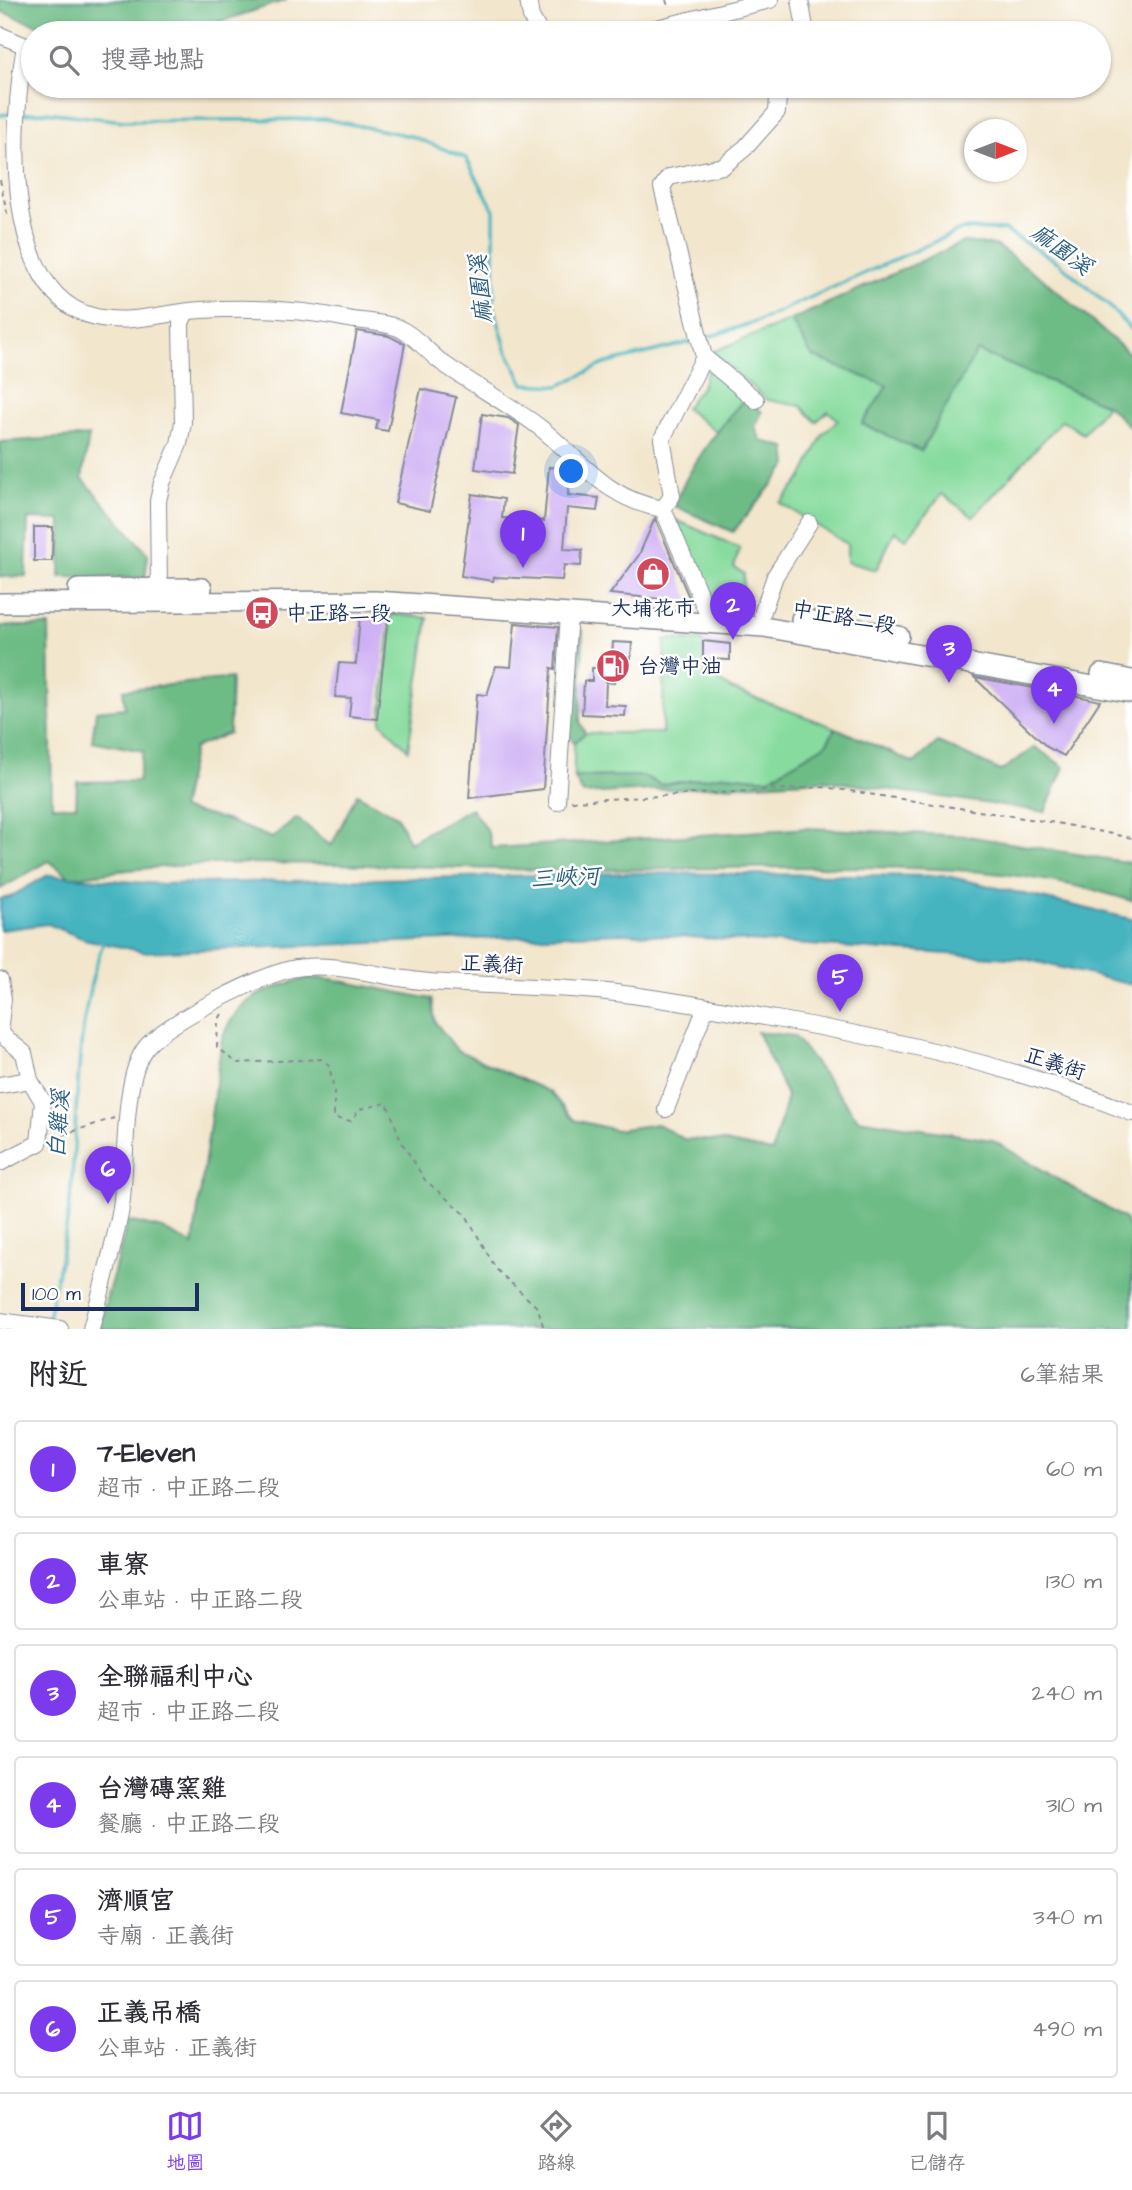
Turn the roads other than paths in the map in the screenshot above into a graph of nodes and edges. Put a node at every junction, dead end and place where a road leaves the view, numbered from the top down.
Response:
1 (528, 0) edge
2 (770, 0) edge
3 (800, 0) edge
4 (533, 21) edge
5 (685, 21) edge
6 (804, 21) edge
7 (0, 35) edge
8 (21, 44) edge
9 (21, 77) edge
10 (778, 98) edge
11 (185, 314) junction
12 (702, 350) junction
13 (756, 400) dead end
14 (663, 509) junction
15 (809, 523) dead end
16 (159, 588) junction
17 (0, 590) edge
18 (0, 603) edge
19 (706, 610) junction
20 (569, 613) junction
21 (762, 614) junction
22 (1126, 692) edge
23 (557, 802) road end
24 (0, 980) edge
25 (706, 1007) junction
26 (0, 1024) edge
27 (30, 1080) junction
28 (0, 1085) edge
29 (666, 1109) dead end
30 (1132, 1113) edge
31 (0, 1163) edge
32 (0, 1321) edge
33 (60, 1329) edge
34 (91, 1329) edge

1 - 4 street
2 - 5 street
3 - 6 street
7 - 8 street
9 - 11 street
10 - 12 street
11 - 14 street
11 - 16 street
12 - 13 street
12 - 14 street
14 - 19 street
15 - 21 street
16 - 17 main road, 中正路二段
16 - 19 main road, 中正路二段
18 - 20 main road, 中正路二段
19 - 21 main road, 中正路二段
20 - 22 main road, 中正路二段
20 - 23 street
21 - 22 main road, 中正路二段
24 - 26 street
25 - 29 street
25 - 30 street, 正義街
25 - 34 street, 正義街
26 - 27 street
27 - 28 street
27 - 31 street
32 - 33 street

